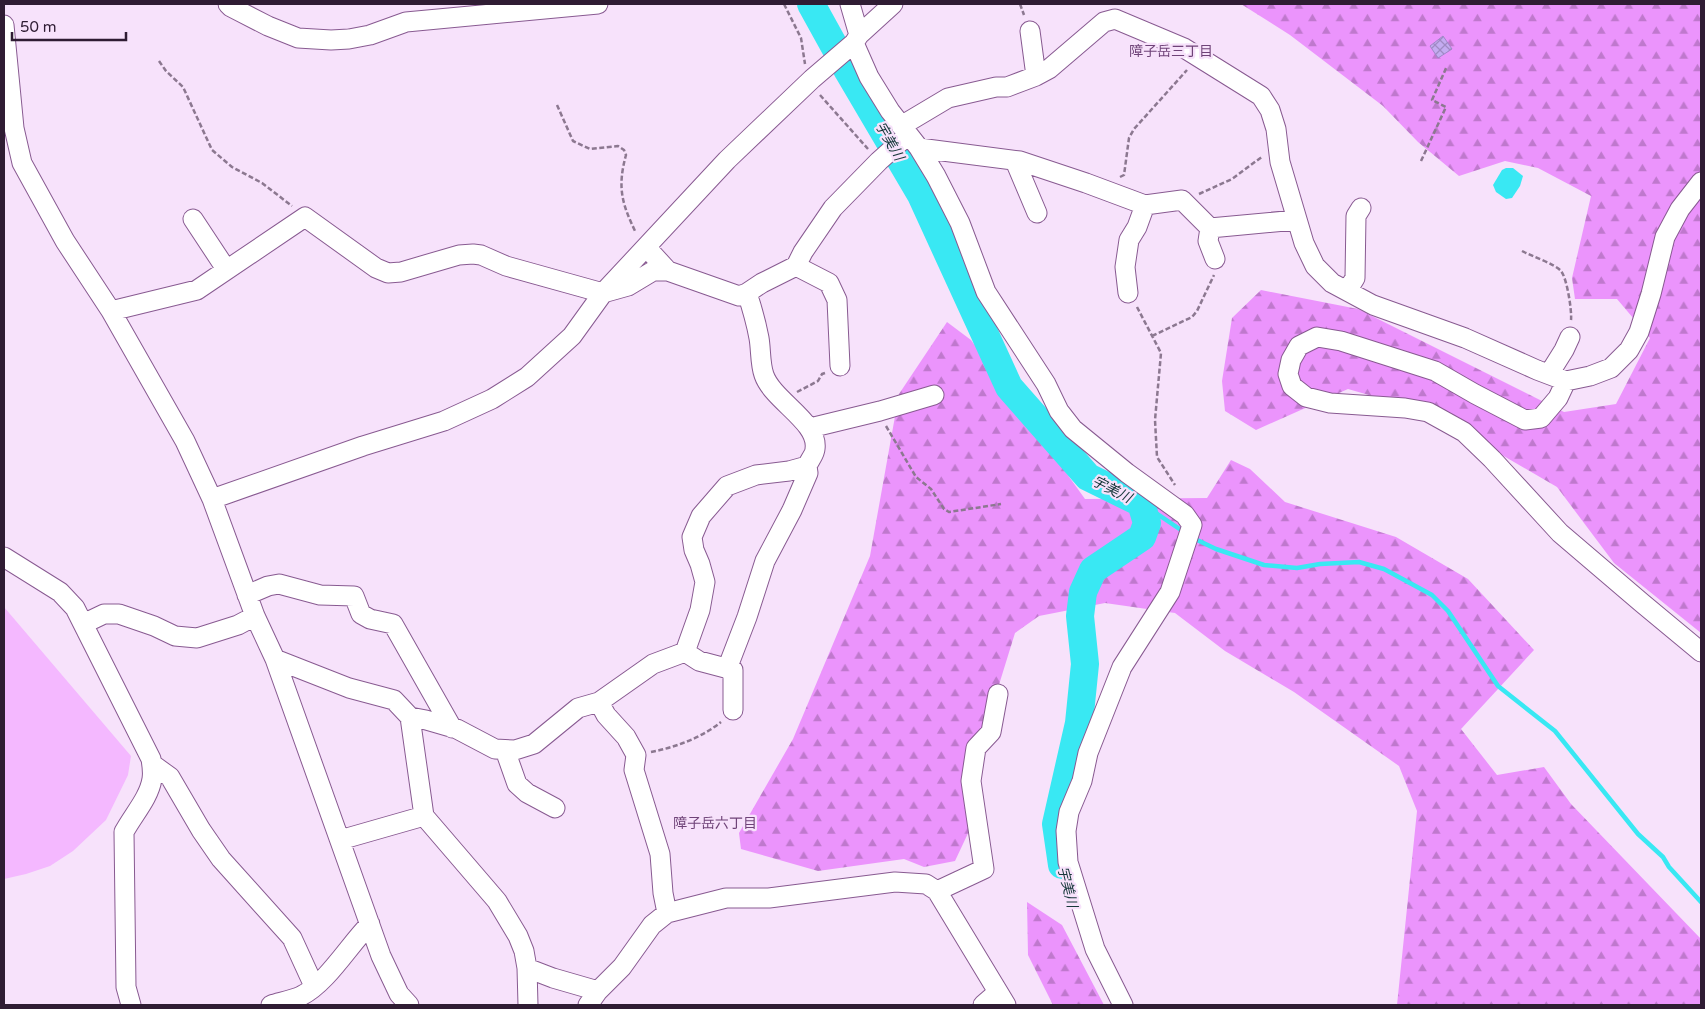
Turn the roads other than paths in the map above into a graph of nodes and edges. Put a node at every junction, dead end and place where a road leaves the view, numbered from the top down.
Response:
1 (228, 4) edge
2 (598, 4) edge
3 (850, 4) edge
4 (893, 4) edge
5 (4, 25) edge
6 (1030, 31) dead end
7 (854, 42) junction
8 (1036, 76) junction
9 (9, 119) edge
10 (908, 137) junction
11 (11, 152) edge
12 (1015, 161) junction
13 (1701, 182) edge
14 (1145, 205) junction
15 (1361, 208) dead end
16 (1037, 213) dead end
17 (193, 219) dead end
18 (1296, 220) junction
19 (1210, 228) junction
20 (646, 246) junction
21 (1215, 259) road end
22 (796, 266) junction
23 (226, 269) junction
24 (668, 271) junction
25 (1347, 291) junction
26 (603, 293) junction
27 (747, 293) junction
28 (1128, 293) road end
29 (110, 311) junction
30 (1570, 337) road end
31 (840, 366) road end
32 (1558, 378) junction
33 (934, 395) dead end
34 (810, 428) junction
35 (807, 466) junction
36 (212, 499) junction
37 (4, 557) edge
38 (247, 595) junction
39 (255, 616) junction
40 (83, 624) junction
41 (685, 652) junction
42 (1701, 652) edge
43 (275, 659) junction
44 (727, 669) junction
45 (998, 694) dead end
46 (599, 702) junction
47 (732, 710) road end
48 (410, 717) junction
49 (452, 728) junction
50 (505, 750) junction
51 (152, 764) junction
52 (556, 808) dead end
53 (424, 816) junction
54 (340, 840) junction
55 (936, 891) junction
56 (667, 913) junction
57 (370, 924) junction
58 (527, 968) junction
59 (314, 986) junction
60 (593, 998) edge
61 (1002, 999) edge
62 (131, 1005) edge
63 (271, 1005) edge
64 (409, 1005) edge
65 (528, 1005) edge
66 (983, 1005) edge
67 (1123, 1005) edge

1 - 2 street
3 - 7 street
4 - 7 street
5 - 9 street
6 - 8 street
7 - 10 street
7 - 20 street
8 - 10 street
8 - 18 street
9 - 11 street
10 - 12 street
10 - 22 street
10 - 67 street
11 - 29 street
12 - 14 street
12 - 16 street
13 - 32 street
14 - 19 street
14 - 28 street
15 - 25 street
17 - 23 street
18 - 19 street
18 - 25 street
19 - 21 street
20 - 24 street
20 - 26 street
22 - 27 street
22 - 31 street
23 - 26 street
23 - 29 street
24 - 26 street
24 - 27 street
25 - 32 street
26 - 36 street
27 - 34 street
29 - 36 street
30 - 32 street
32 - 42 street
33 - 34 street
34 - 35 street
35 - 41 street
35 - 44 street
36 - 38 street
37 - 40 street
38 - 39 street
38 - 49 street
39 - 40 street
39 - 43 street
40 - 51 street
41 - 44 street
41 - 46 street
43 - 48 street
43 - 54 street
44 - 47 street
45 - 55 street
46 - 50 street
46 - 56 street
48 - 49 street
48 - 53 street
49 - 50 street
50 - 52 street
51 - 59 street
51 - 62 street
53 - 54 street
53 - 58 street
54 - 57 street
55 - 56 street
55 - 61 street
56 - 60 street
57 - 59 street
57 - 64 street
58 - 60 street
58 - 65 street
59 - 63 street
61 - 66 street

